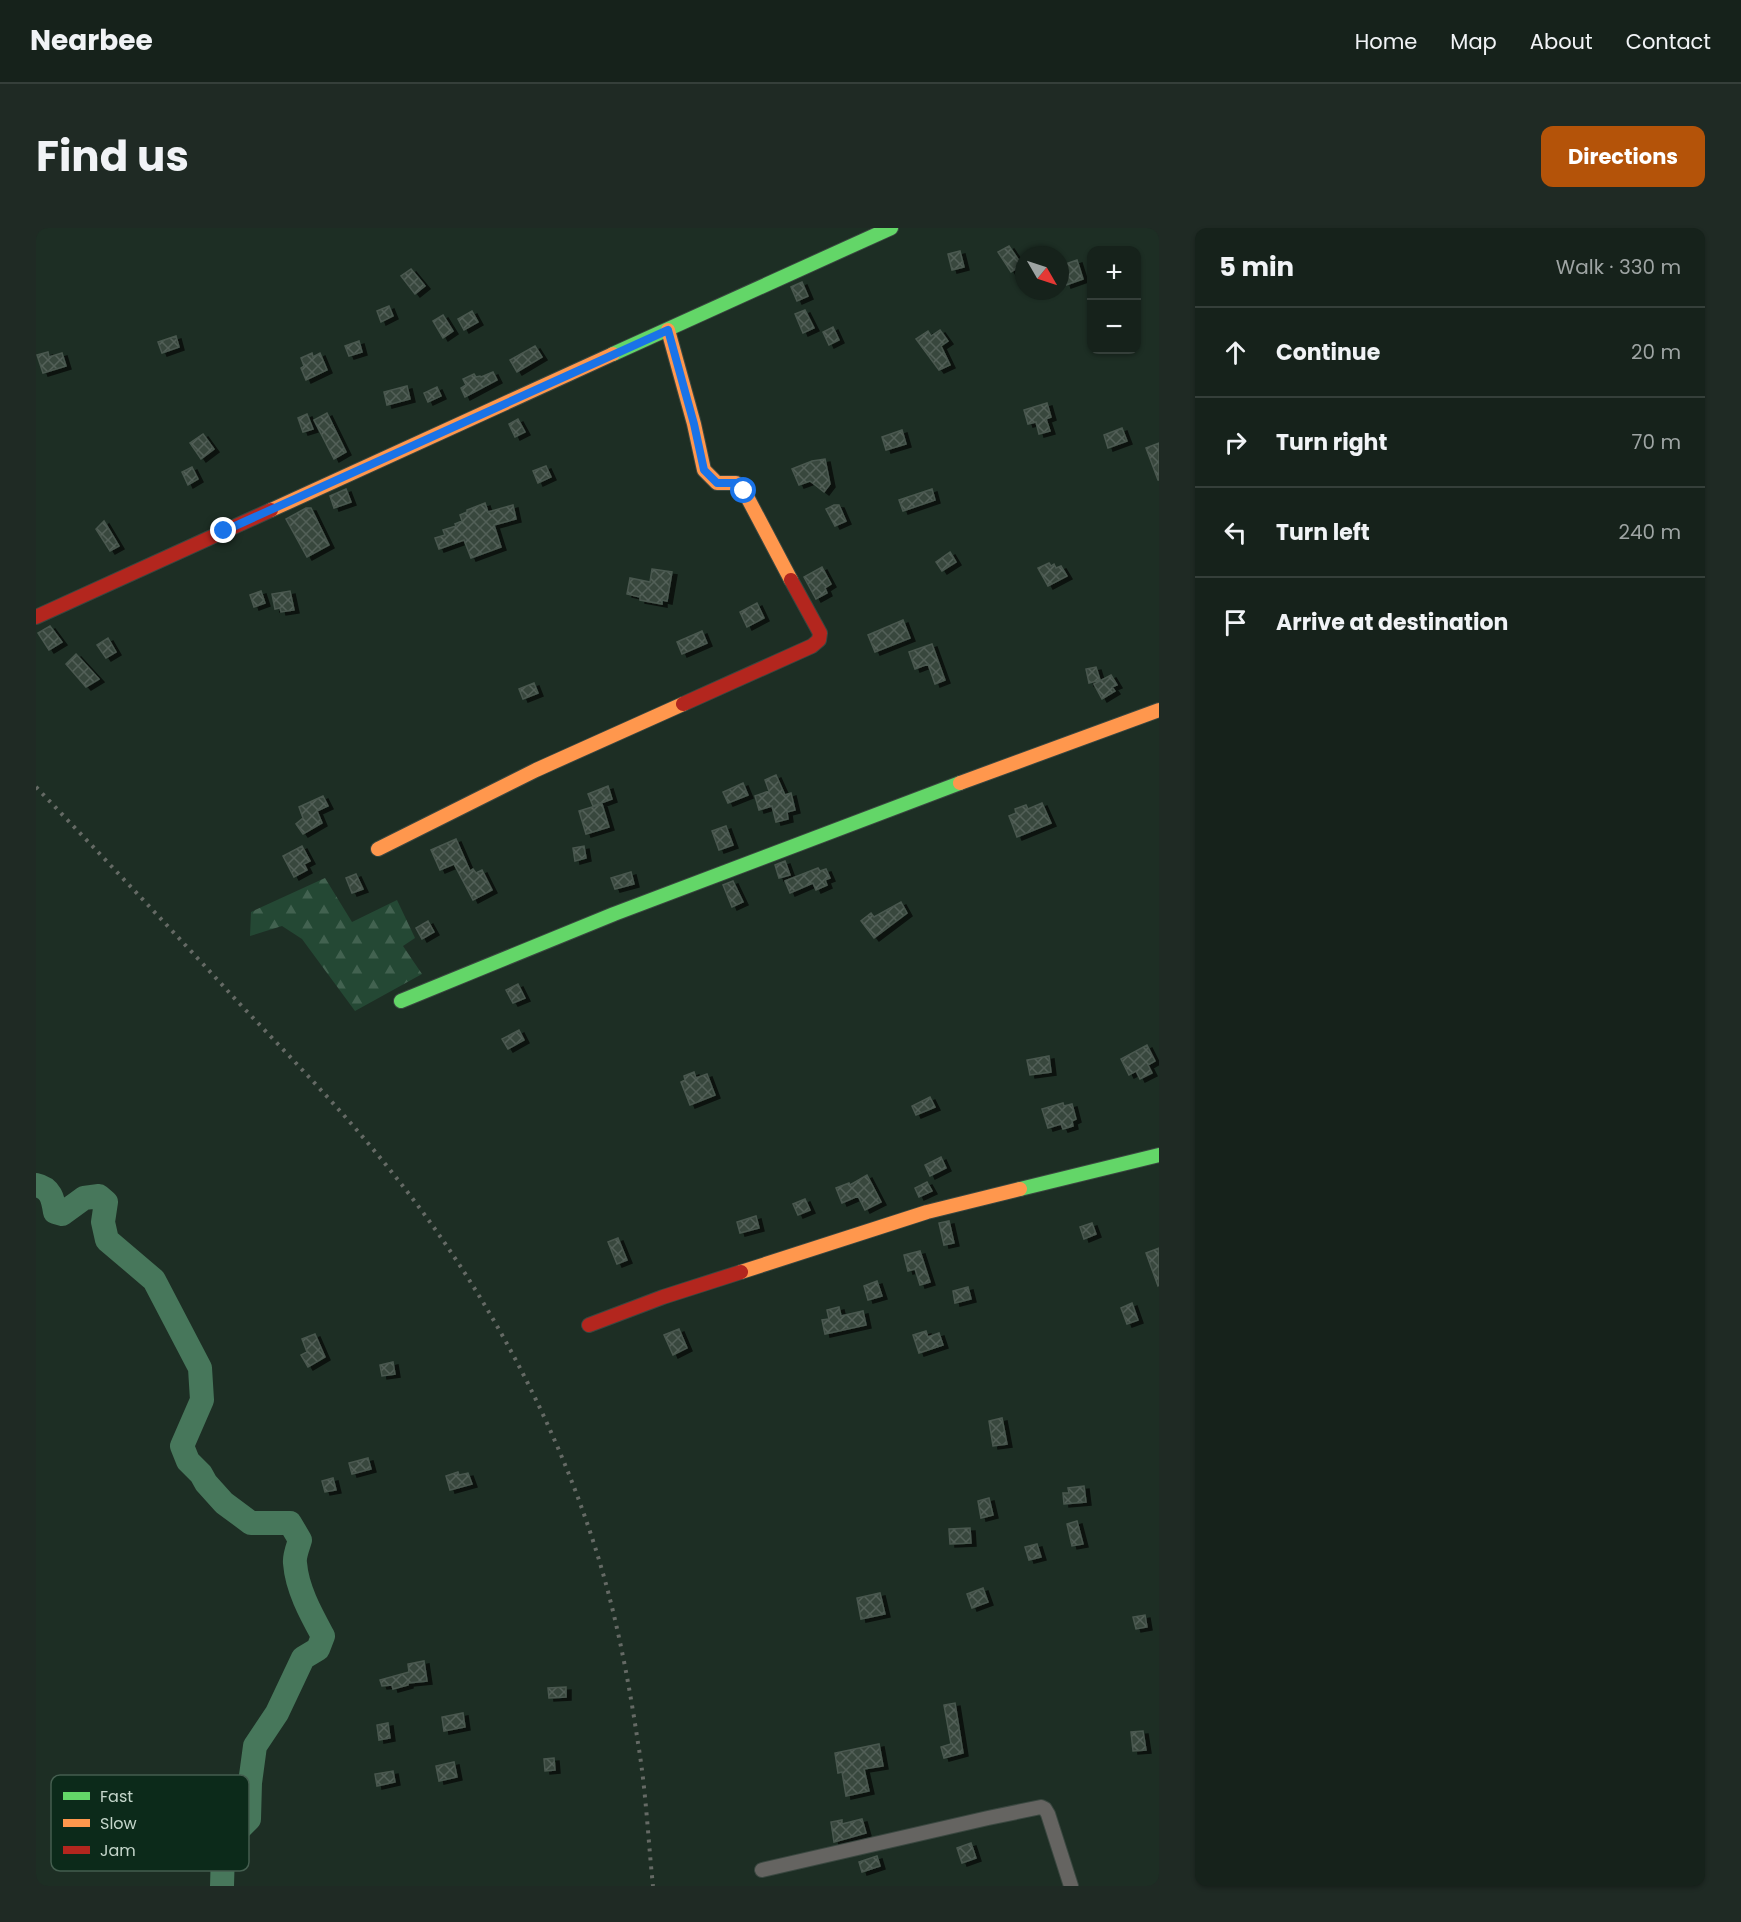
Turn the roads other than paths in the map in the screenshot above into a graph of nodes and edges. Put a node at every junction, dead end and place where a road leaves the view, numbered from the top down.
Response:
1 (891, 228) edge
2 (668, 330) junction
3 (36, 617) edge
4 (1159, 710) edge
5 (378, 849) dead end
6 (401, 1001) dead end
7 (1159, 1155) edge
8 (589, 1325) dead end
9 (762, 1870) dead end
10 (1071, 1886) edge

1 - 2 street
2 - 3 street
2 - 5 street
4 - 6 street
7 - 8 street
9 - 10 street

